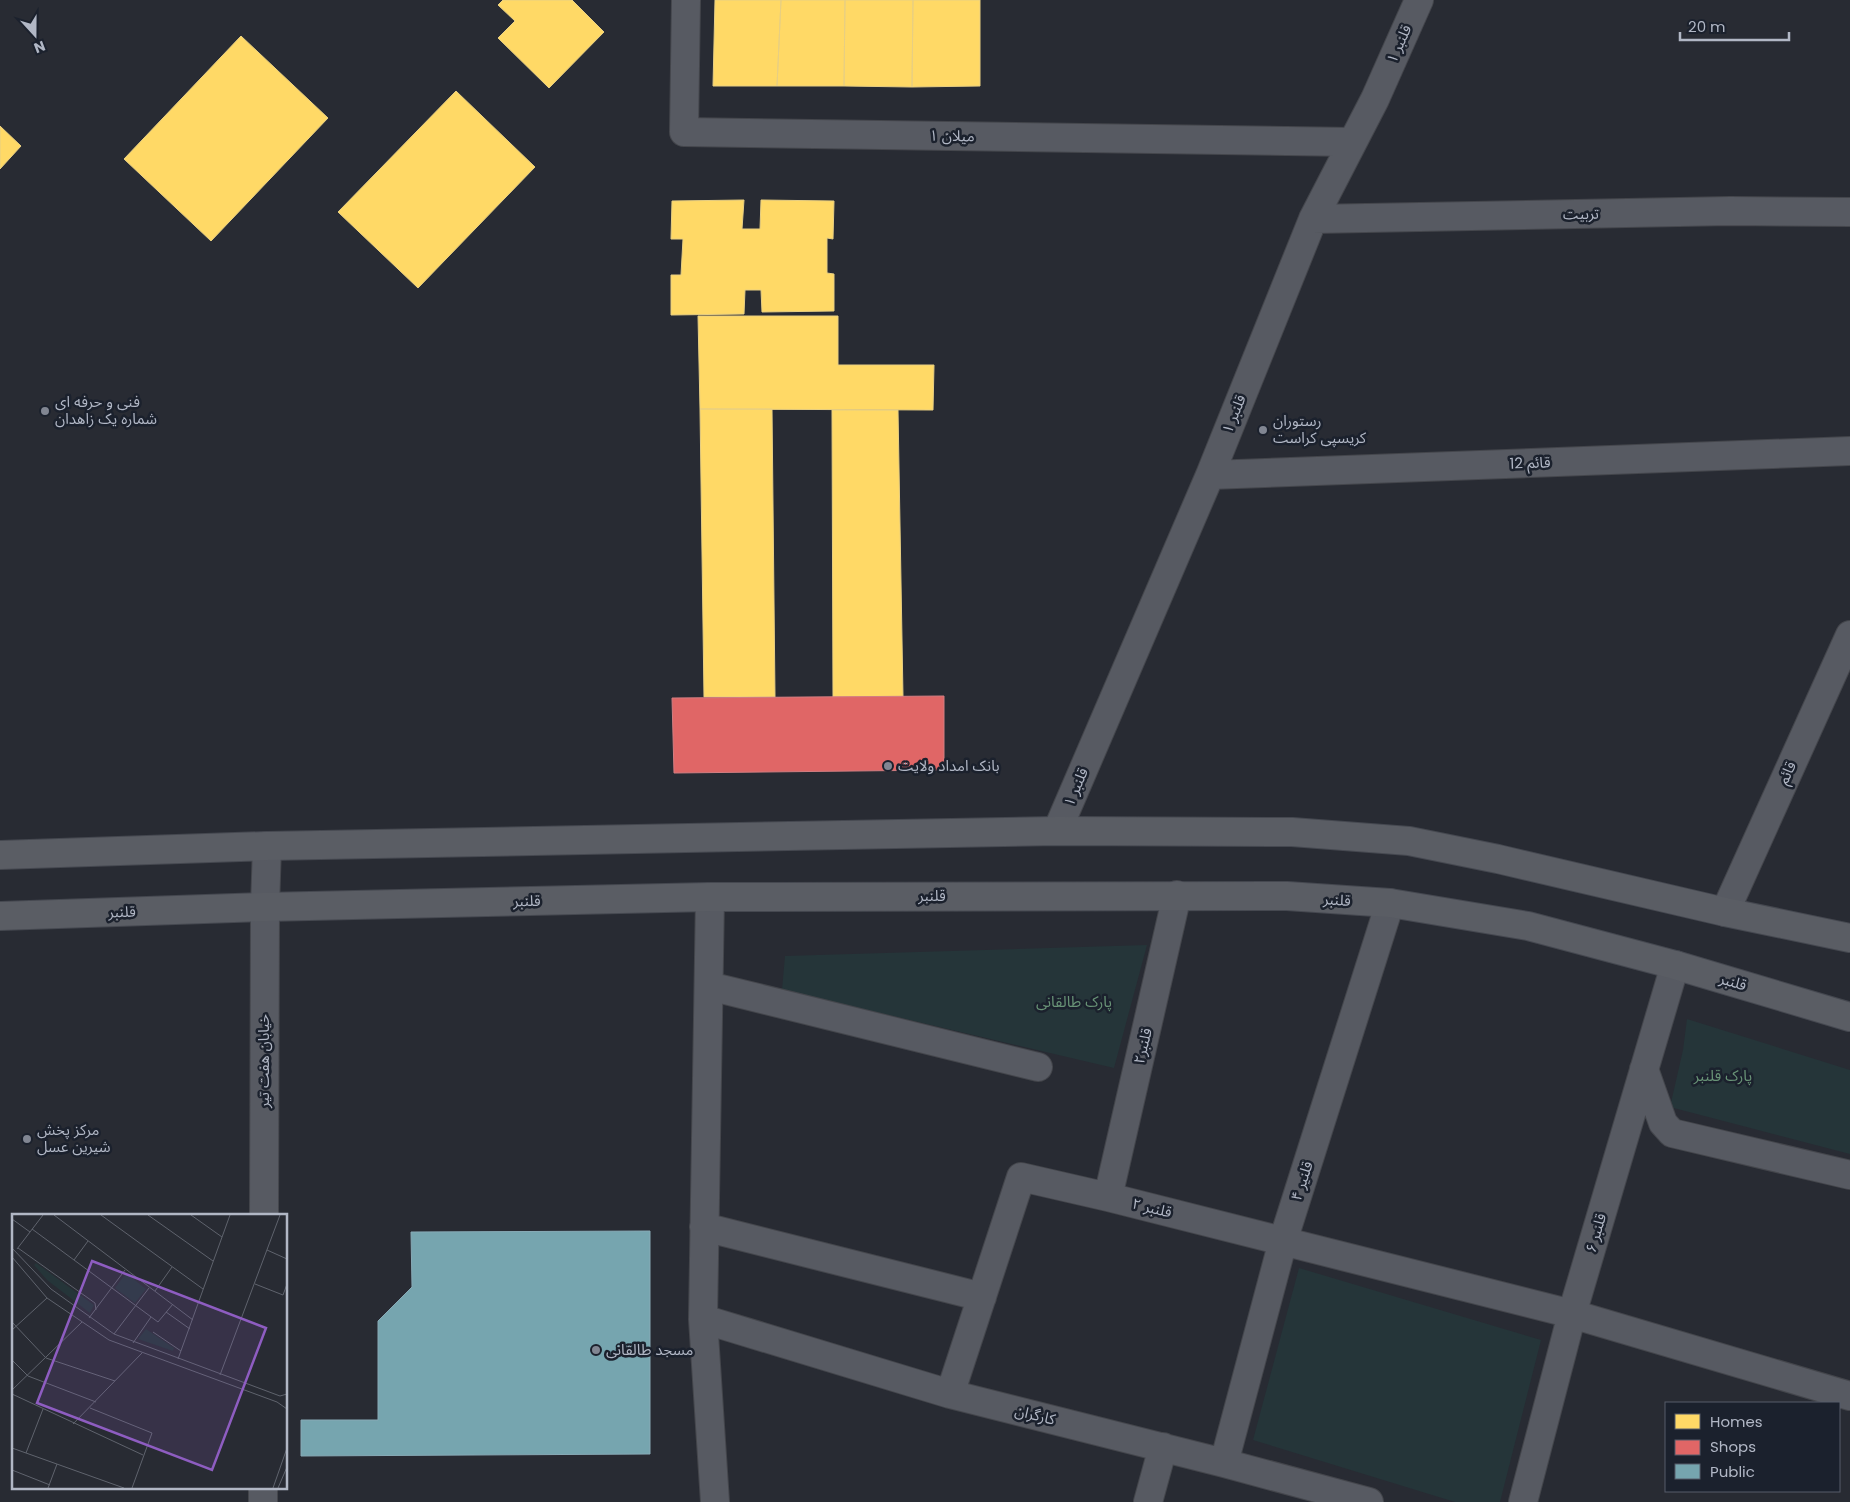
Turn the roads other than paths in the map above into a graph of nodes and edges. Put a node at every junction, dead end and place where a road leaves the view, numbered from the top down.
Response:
1 (686, 0) edge
2 (1418, 0) edge
3 (1352, 142) junction
4 (1850, 212) edge
5 (1313, 219) junction
6 (1850, 451) edge
7 (1210, 475) junction
8 (1850, 635) edge
9 (1057, 831) junction
10 (267, 846) junction
11 (0, 855) edge
12 (1177, 895) junction
13 (710, 896) junction
14 (1390, 903) junction
15 (265, 907) junction
16 (1725, 912) junction
17 (0, 916) edge
18 (1850, 938) edge
19 (1675, 965) junction
20 (709, 986) junction
21 (1850, 1017) edge
22 (1038, 1066) dead end
23 (1644, 1069) junction
24 (1850, 1176) edge
25 (1108, 1197) junction
26 (264, 1214) edge
27 (704, 1227) junction
28 (1283, 1241) junction
29 (982, 1297) junction
30 (1572, 1314) junction
31 (703, 1320) junction
32 (950, 1394) junction
33 (1850, 1396) edge
34 (1162, 1447) junction
35 (1224, 1463) junction
36 (715, 1502) edge
37 (1148, 1502) edge
38 (1370, 1502) edge
39 (1524, 1502) edge

1 - 3 street, میلان ۱
2 - 3 street, قلنبر ۱
3 - 5 street, قلنبر ۱
4 - 5 street, تربیت
5 - 7 street, قلنبر ۱
6 - 7 street, قائم 12
7 - 9 street, قلنبر ۱
8 - 16 street, قائم
9 - 10 main road
9 - 16 main road
10 - 11 main road
10 - 15 street, خیابان هفت تیر
12 - 13 main road, قلنبر
12 - 14 main road, قلنبر
12 - 25 street, قلنبر۲
13 - 15 main road, قلنبر
13 - 20 street
14 - 19 main road, قلنبر
14 - 28 street, قلنیر ۴
15 - 17 main road, قلنبر
15 - 26 street, خیابان هفت تیر
16 - 18 main road
19 - 21 main road, قلنبر
19 - 23 street, قلنبر ۶
20 - 22 street
20 - 27 street
23 - 24 street
23 - 30 street, قلنبر ۶
25 - 28 street, قلنبر ۲
25 - 29 street, قلنبر ۲
27 - 29 street
27 - 31 street
28 - 30 street, قلنبر ۲
28 - 35 street, قلنیر ۴
29 - 32 street
30 - 33 street, قلنبر ۲
30 - 39 street, قلنبر ۶
31 - 32 street, کارگران
31 - 36 street
32 - 34 street, کارگران
34 - 35 street, کارگران
34 - 37 street
35 - 38 street, کارگران

